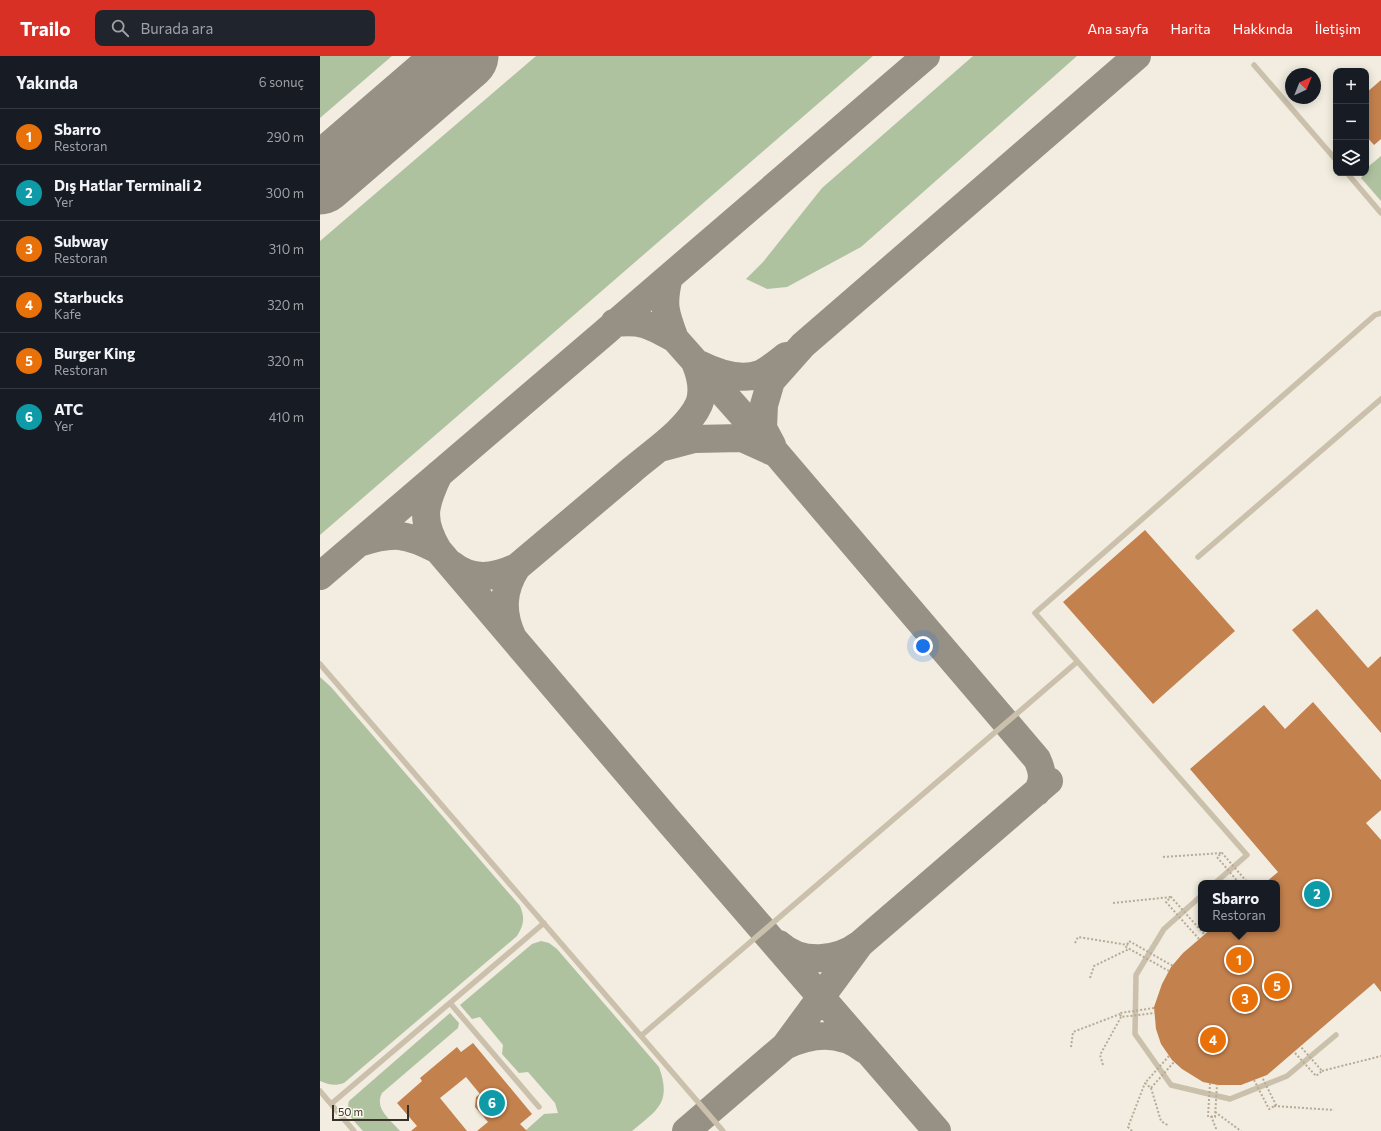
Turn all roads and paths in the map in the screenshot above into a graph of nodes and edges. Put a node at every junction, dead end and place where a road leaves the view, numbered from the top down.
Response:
1 (1254, 65) dead end
2 (1333, 157) edge
3 (1350, 176) edge
4 (1381, 213) edge
5 (1381, 313) edge
6 (1381, 399) edge
7 (1198, 557) dead end
8 (1077, 662) junction
9 (320, 664) edge
10 (1222, 853) junction
11 (1164, 857) dead end
12 (1218, 880) edge
13 (1236, 880) edge
14 (1245, 880) edge
15 (1171, 897) junction
16 (1198, 899) edge
17 (1113, 903) dead end
18 (544, 923) junction
19 (1198, 928) edge
20 (1201, 932) edge
21 (1204, 935) dead end
22 (1199, 939) dead end
23 (1076, 943) dead end
24 (1128, 945) junction
25 (1129, 949) junction
26 (1173, 966) dead end
27 (1169, 971) dead end
28 (1090, 978) dead end
29 (450, 1003) junction
30 (1154, 1008) dead end
31 (1154, 1013) dead end
32 (1120, 1014) junction
33 (1121, 1018) junction
34 (642, 1035) junction
35 (1336, 1035) dead end
36 (1071, 1047) dead end
37 (1301, 1047) dead end
38 (1295, 1053) dead end
39 (1170, 1056) dead end
40 (1381, 1056) edge
41 (1174, 1062) dead end
42 (1103, 1065) dead end
43 (1322, 1071) junction
44 (1262, 1077) dead end
45 (1254, 1080) dead end
46 (1145, 1083) junction
47 (1210, 1083) dead end
48 (1217, 1084) dead end
49 (1151, 1088) junction
50 (320, 1091) edge
51 (331, 1104) junction
52 (1274, 1106) junction
53 (539, 1107) dead end
54 (1334, 1110) dead end
55 (1215, 1112) junction
56 (1211, 1116) junction
57 (1169, 1126) dead end
58 (354, 1131) edge
59 (723, 1131) edge
60 (1132, 1131) edge
61 (1217, 1131) edge
62 (1241, 1131) edge

1 - 2 lane
3 - 4 lane
5 - 8 lane
6 - 7 lane
8 - 12 lane
8 - 34 lane
9 - 18 lane
10 - 11 path
10 - 13 path, bridge
10 - 14 path, bridge
15 - 17 path
15 - 19 path, bridge
15 - 22 path, bridge
16 - 35 lane
18 - 29 lane
18 - 34 lane
20 - 21 path, bridge
23 - 24 path
24 - 25 path, bridge
24 - 26 path, bridge
25 - 27 path, bridge
25 - 28 path
29 - 51 lane
29 - 53 lane
30 - 32 path, bridge
31 - 33 path, bridge
32 - 33 path, bridge
32 - 36 path
33 - 42 path
34 - 59 lane
37 - 43 path, bridge
38 - 43 path, bridge
39 - 46 path, bridge
40 - 43 path
41 - 49 path, bridge
44 - 52 path, bridge
45 - 52 path, bridge
46 - 49 path, bridge
46 - 60 path
47 - 56 path, bridge
48 - 55 path, bridge
49 - 57 path
50 - 51 lane
51 - 58 lane
52 - 54 path
55 - 56 path, bridge
55 - 62 path
56 - 61 path

